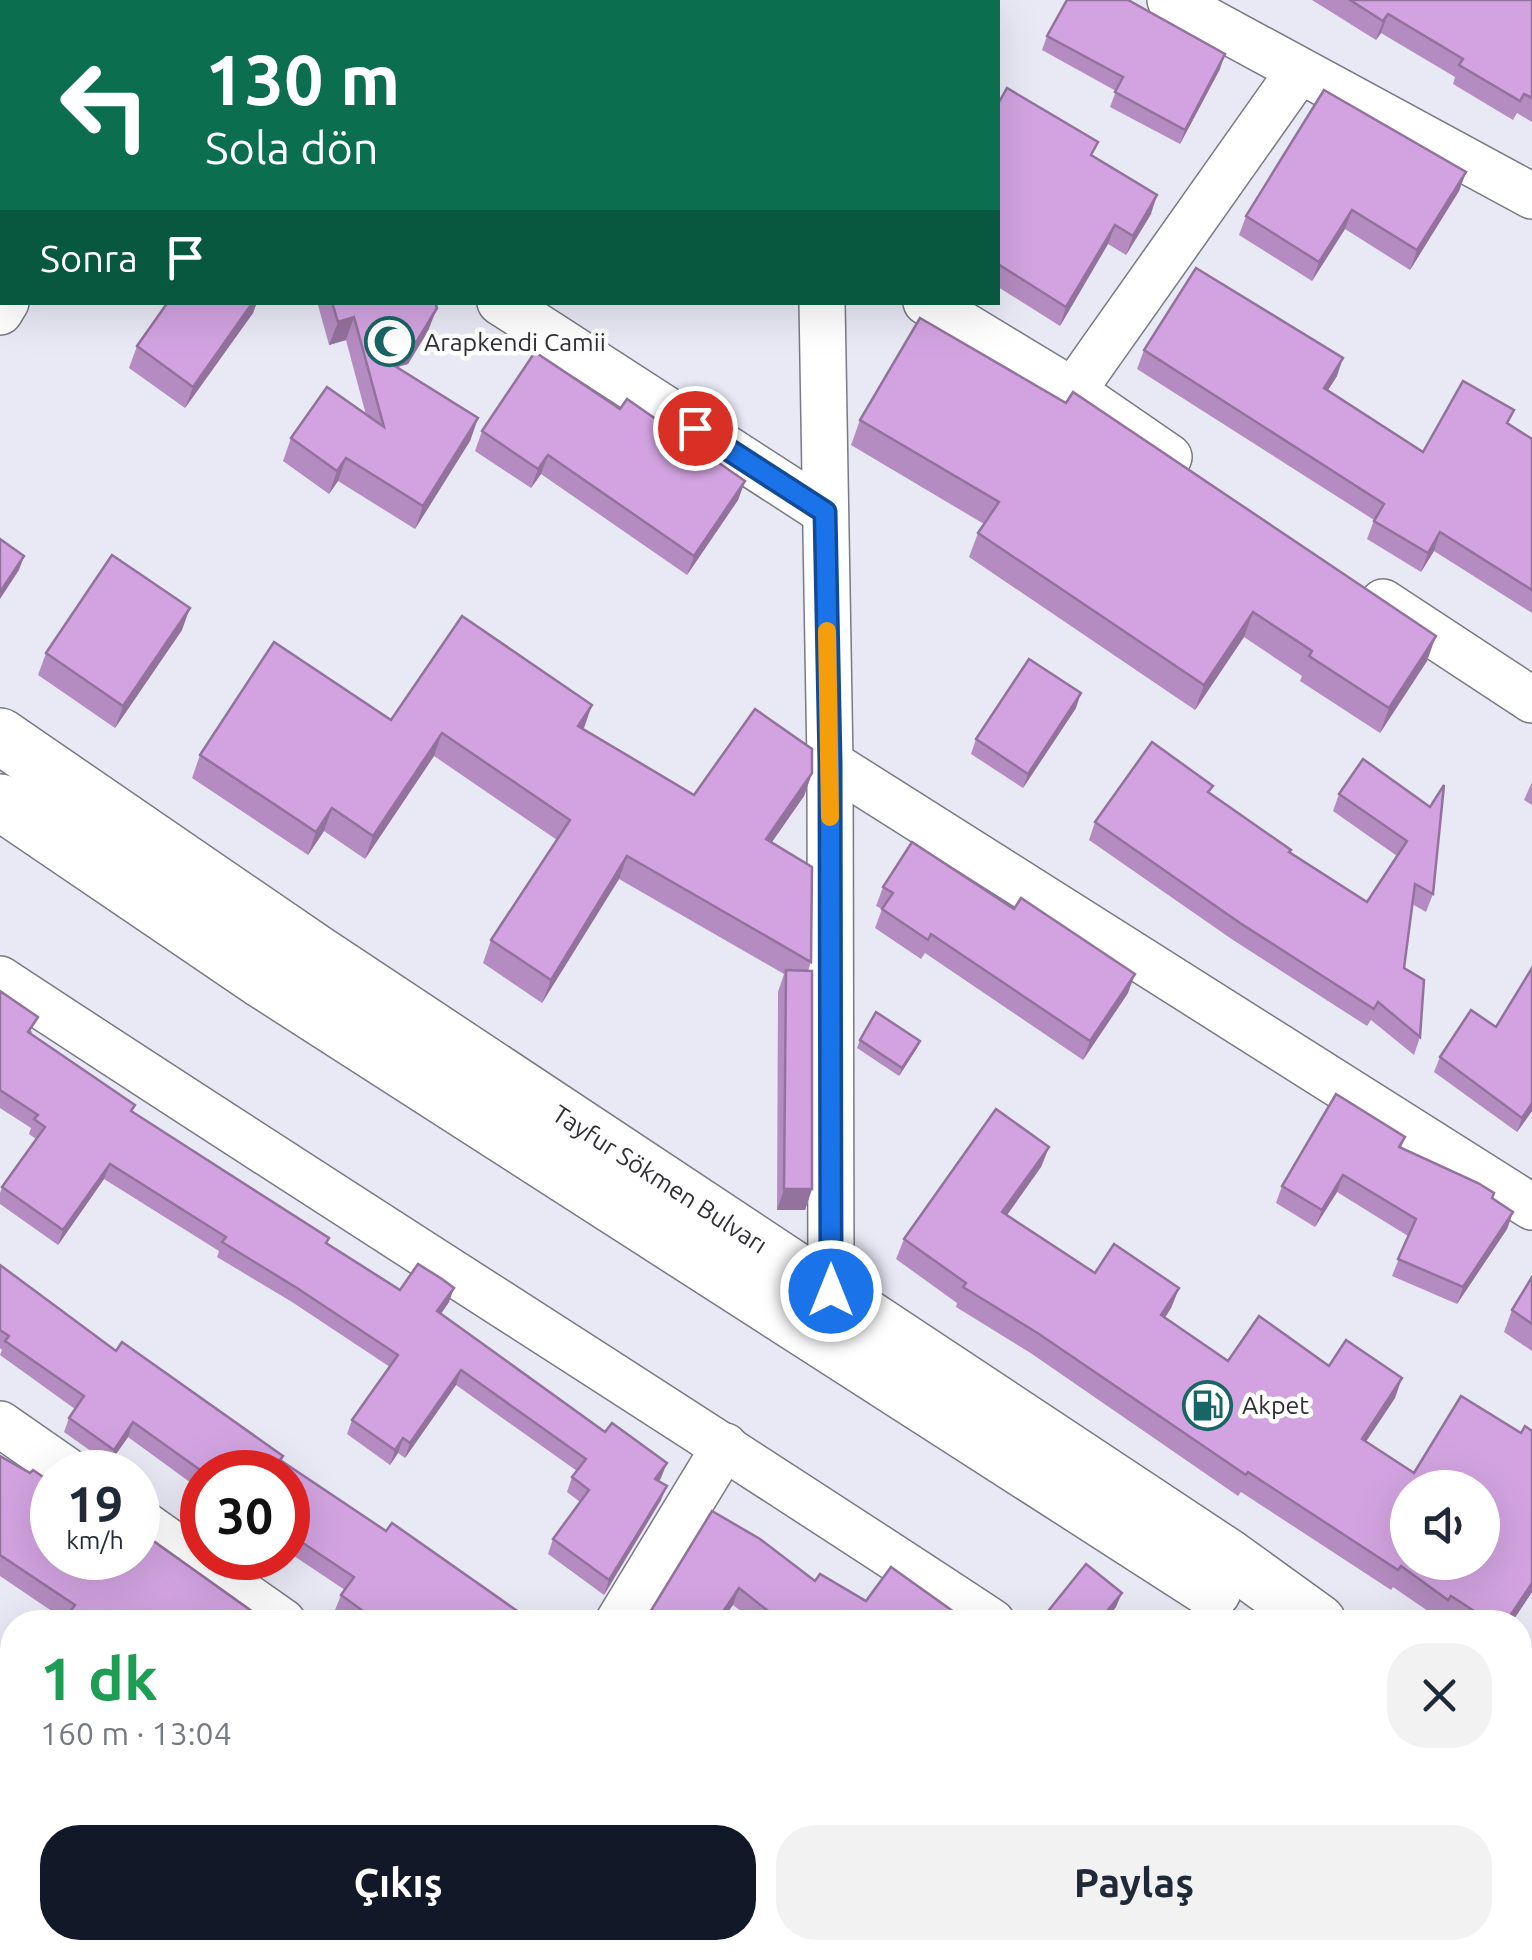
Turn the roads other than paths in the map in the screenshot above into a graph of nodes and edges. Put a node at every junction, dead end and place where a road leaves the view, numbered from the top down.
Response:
1 (1170, 0) edge
2 (1299, 71) junction
3 (1532, 196) edge
4 (505, 305) edge
5 (822, 305) edge
6 (931, 305) edge
7 (1073, 392) junction
8 (1199, 478) edge
9 (825, 512) junction
10 (1341, 574) edge
11 (1532, 700) edge
12 (0, 736) edge
13 (830, 763) junction
14 (0, 802) edge
15 (0, 979) edge
16 (1532, 1208) edge
17 (819, 1312) junction
18 (0, 1424) edge
19 (726, 1446) junction
20 (37, 1450) edge
21 (160, 1535) edge
22 (1200, 1607) edge
23 (267, 1610) edge
24 (625, 1610) edge
25 (974, 1610) edge
26 (1301, 1610) edge

1 - 2 street
2 - 3 street
2 - 7 street
4 - 9 street
5 - 9 street
6 - 7 street
7 - 8 street
9 - 13 street
10 - 11 street
12 - 17 main road, Tayfur Sökmen Bulvarı
13 - 16 street
13 - 17 street
14 - 17 main road, Tayfur Sökmen Bulvarı
15 - 19 street
17 - 22 main road, Tayfur Sökmen Bulvarı
17 - 26 main road, Tayfur Sökmen Bulvarı
18 - 20 street
19 - 24 street
19 - 25 street
21 - 23 street

